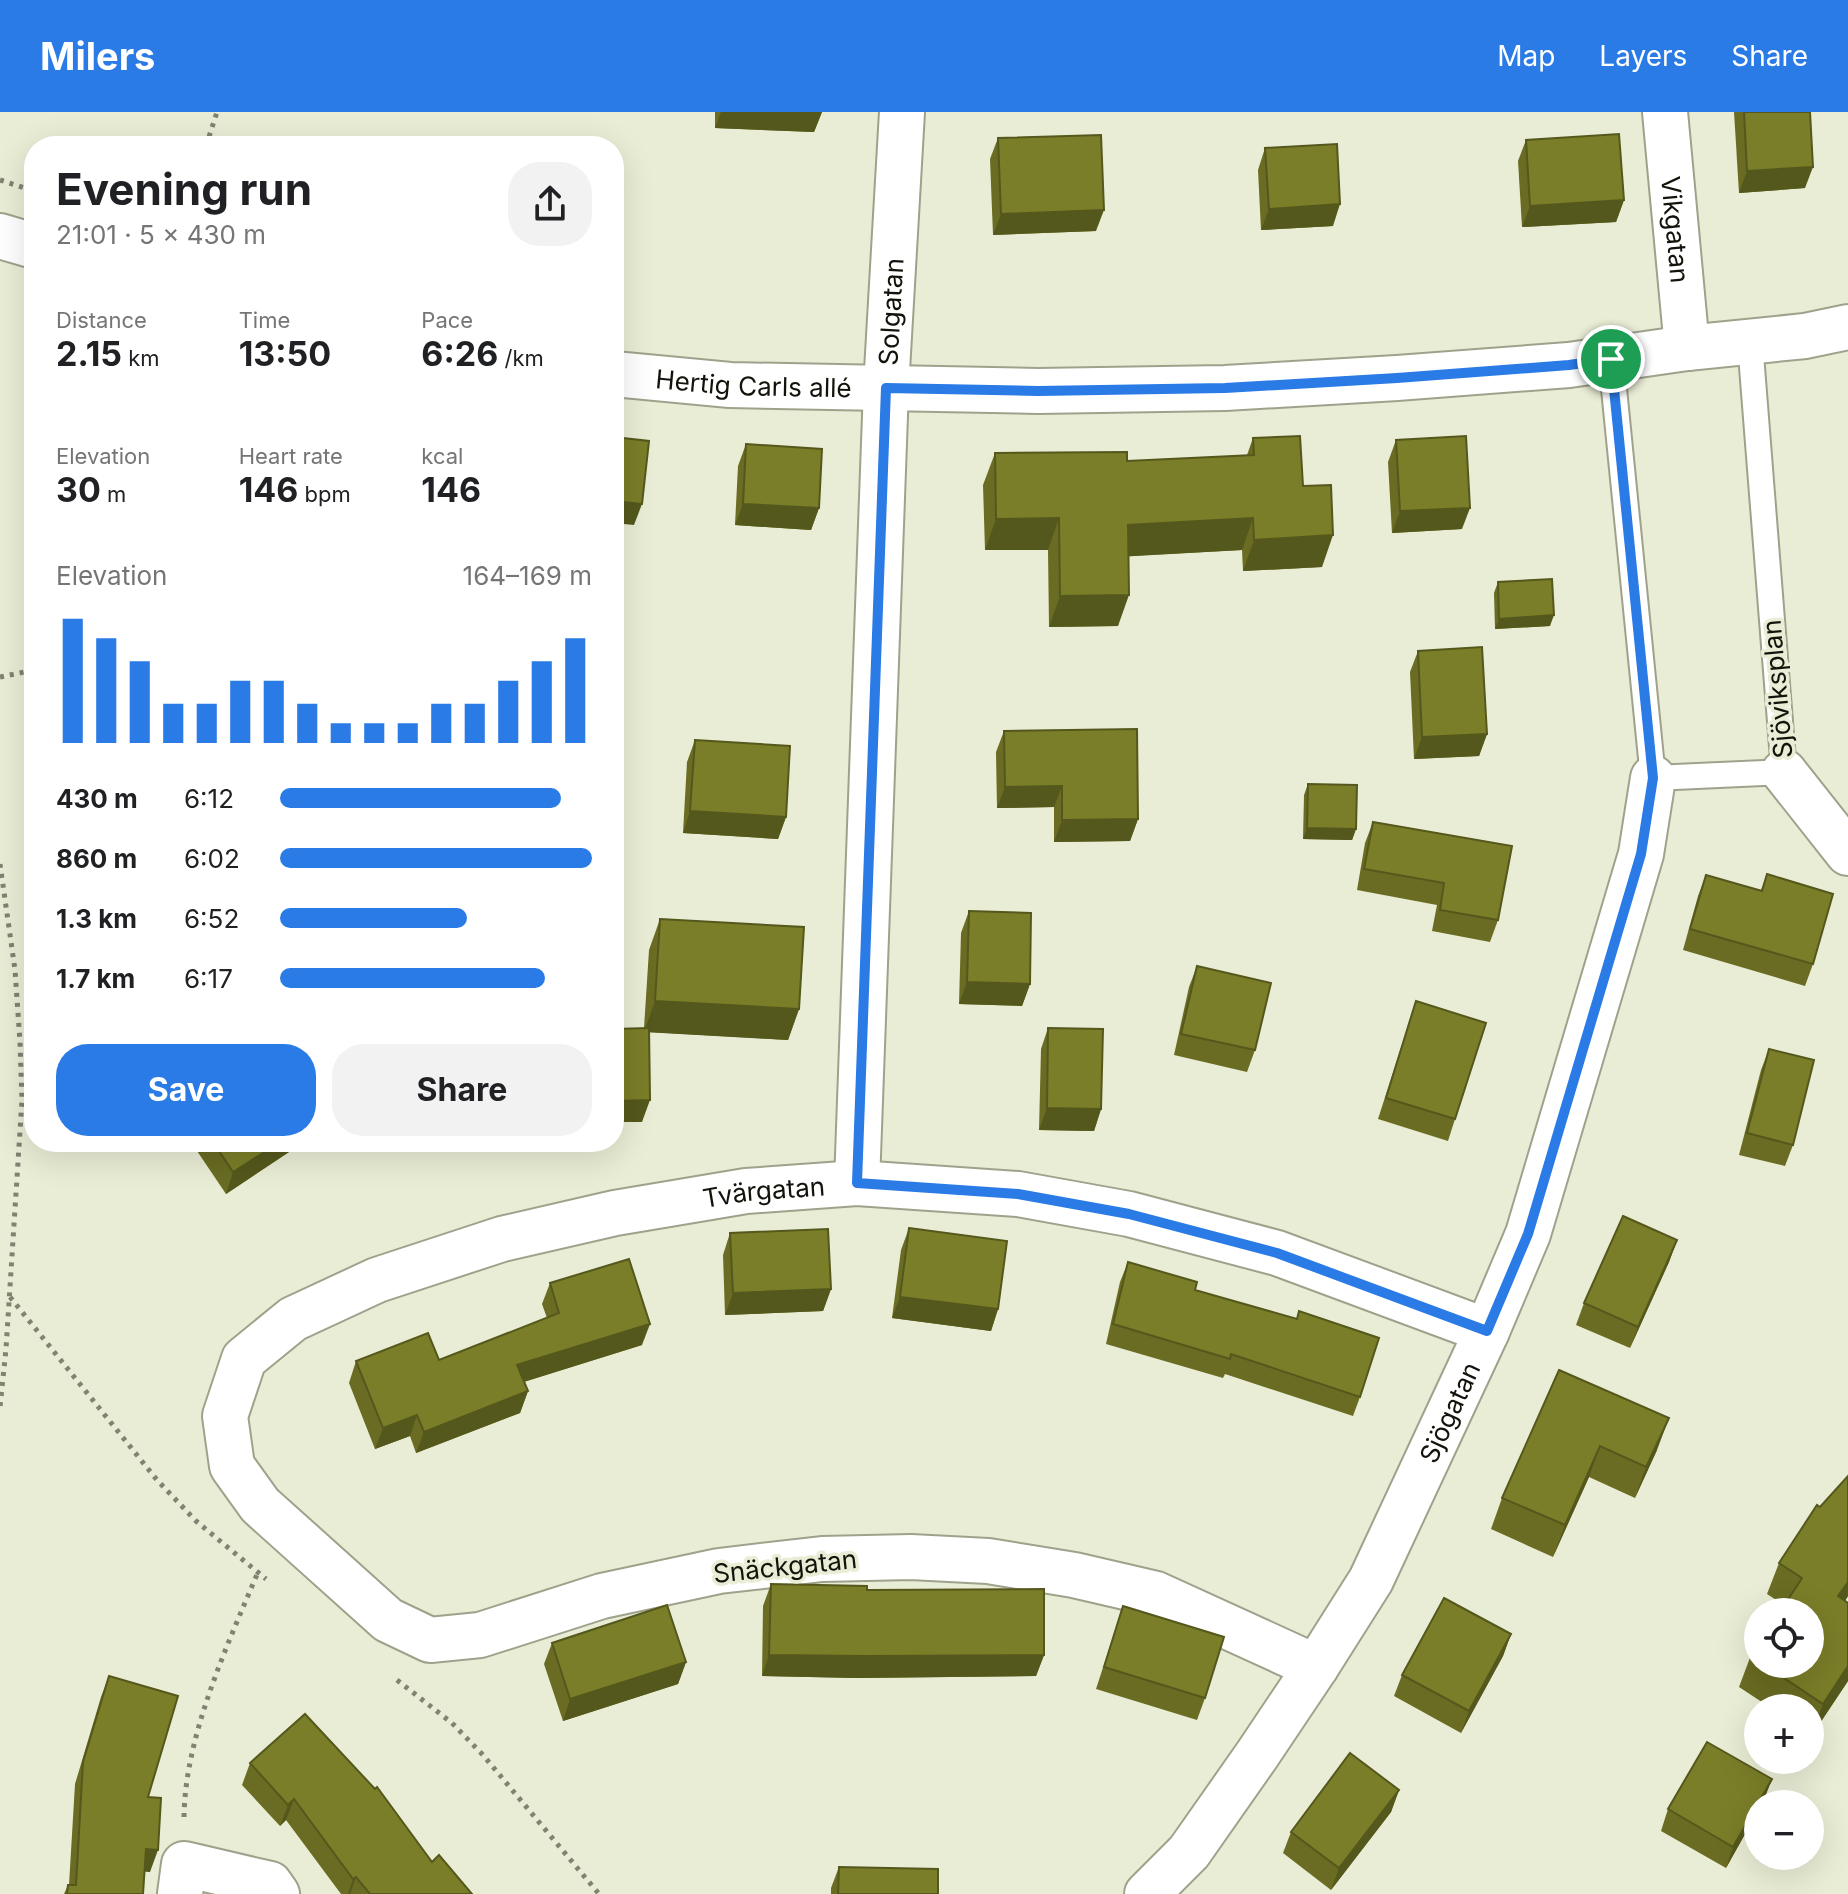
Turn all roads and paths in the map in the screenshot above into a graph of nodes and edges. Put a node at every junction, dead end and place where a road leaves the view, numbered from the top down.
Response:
1 (217, 112) edge
2 (902, 112) edge
3 (1665, 112) edge
4 (209, 136) edge
5 (0, 180) edge
6 (24, 188) edge
7 (0, 236) edge
8 (24, 243) edge
9 (1848, 327) edge
10 (1750, 342) junction
11 (1687, 348) junction
12 (1611, 359) junction
13 (624, 375) edge
14 (886, 388) junction
15 (24, 672) edge
16 (0, 677) edge
17 (1784, 772) junction
18 (1653, 778) junction
19 (1848, 853) edge
20 (0, 864) edge
21 (857, 1183) junction
22 (1487, 1331) junction
23 (0, 1407) edge
24 (282, 1525) junction
25 (1316, 1667) junction
26 (182, 1879) edge
27 (277, 1894) edge
28 (1147, 1894) edge

1 - 4 path
2 - 14 street, Solgatan
3 - 11 street, Vikgatan
5 - 6 path
7 - 8 street
9 - 10 street, Hertig Carls allé
10 - 11 street, Hertig Carls allé
10 - 17 lane, Sjöviksplan
11 - 12 street, Hertig Carls allé
12 - 14 street, Hertig Carls allé
12 - 18 lane
13 - 14 street, Hertig Carls allé
14 - 21 street, Solgatan
15 - 16 path
17 - 18 lane, Sjöviksplan
17 - 19 street
18 - 22 street, Sjögatan
20 - 23 path
21 - 22 street, Tvärgatan
21 - 24 street, Tvärgatan
22 - 25 street, Sjögatan
24 - 25 street, Snäckgatan
24 - 26 path
25 - 28 street, Sjögatan
26 - 27 street

